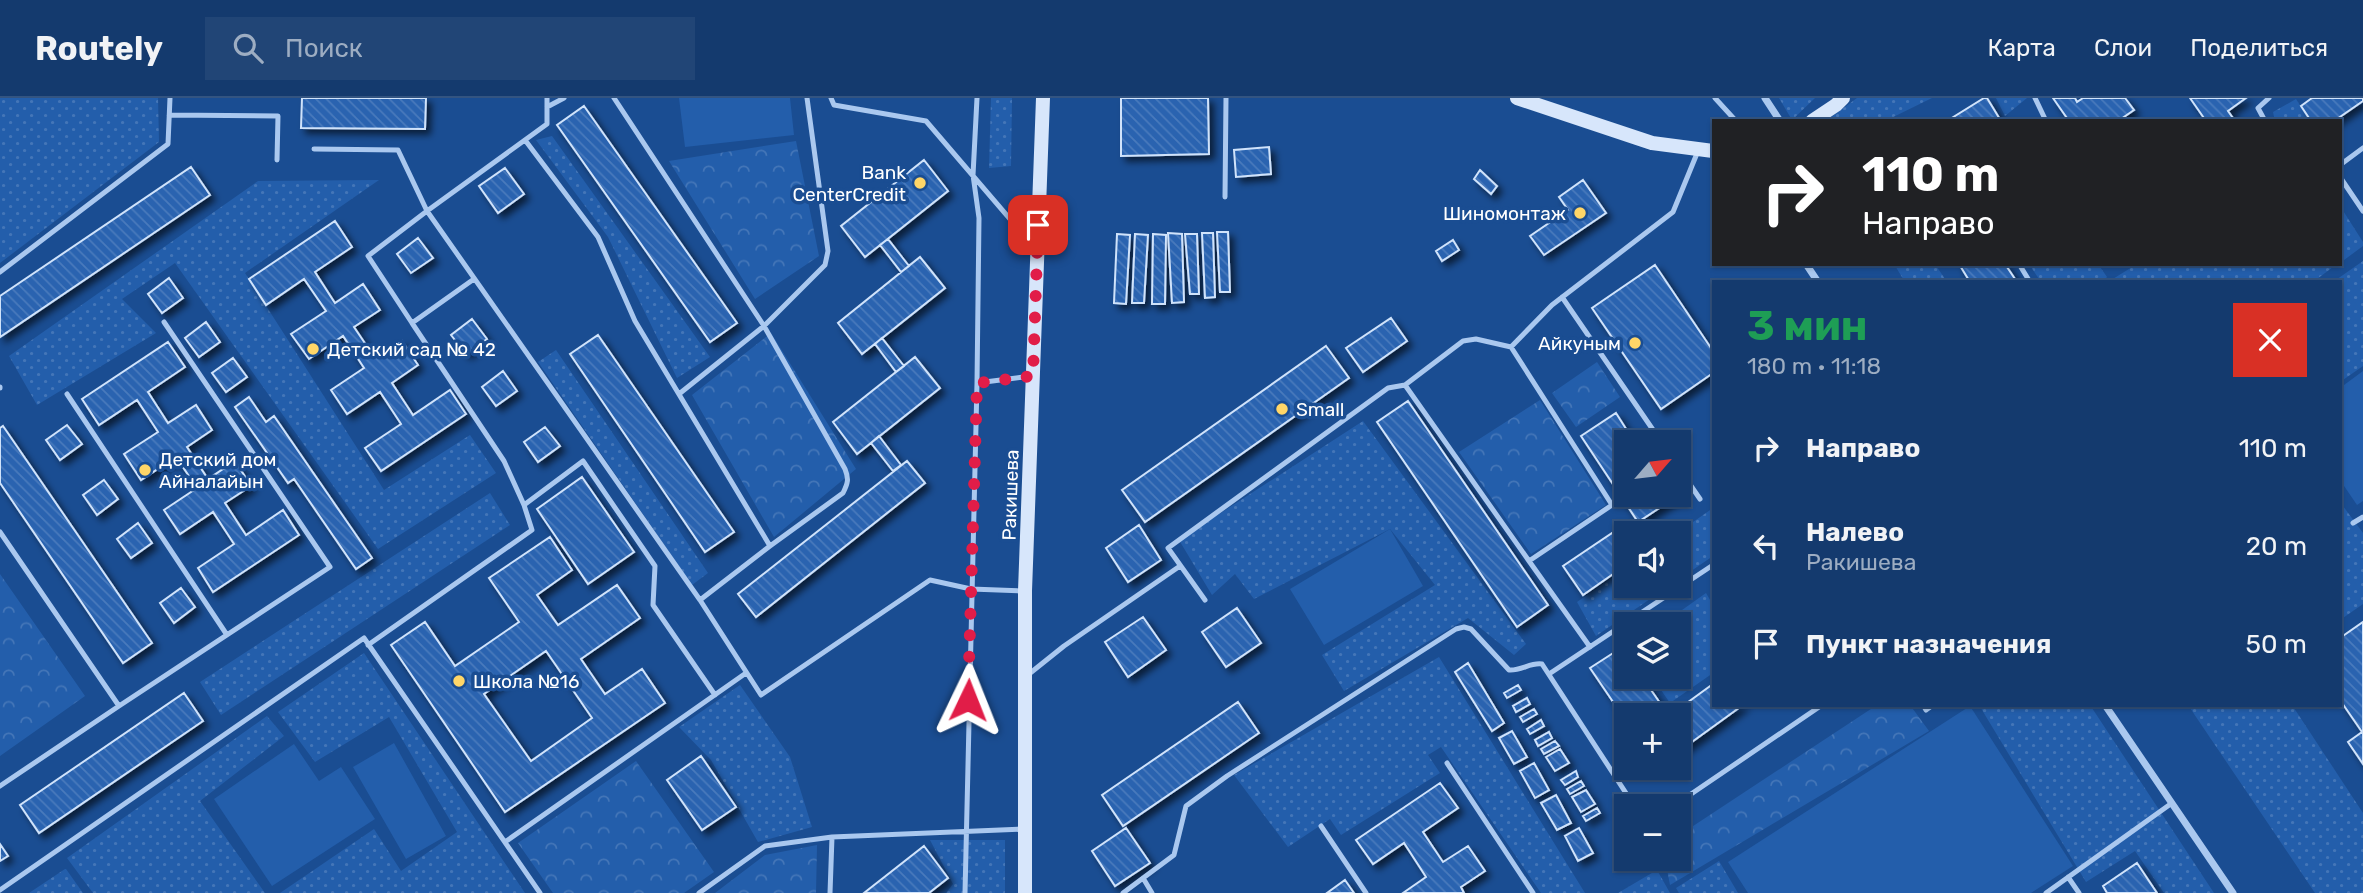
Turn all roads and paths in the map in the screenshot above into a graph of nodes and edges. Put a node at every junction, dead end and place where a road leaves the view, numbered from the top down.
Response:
1 (170, 98) edge
2 (547, 98) edge
3 (564, 98) edge
4 (614, 98) edge
5 (807, 98) edge
6 (831, 98) edge
7 (977, 98) edge
8 (1043, 98) edge
9 (1226, 98) edge
10 (1517, 98) edge
11 (1715, 98) edge
12 (1765, 98) edge
13 (1843, 98) edge
14 (2035, 98) edge
15 (2269, 98) edge
16 (547, 107) junction
17 (169, 115) junction
18 (1734, 119) edge
19 (1779, 119) edge
20 (1815, 119) edge
21 (2045, 119) edge
22 (2264, 119) edge
23 (525, 140) junction
24 (2363, 148) edge
25 (314, 149) dead end
26 (1709, 151) edge
27 (277, 160) dead end
28 (2342, 163) edge
29 (973, 175) junction
30 (2342, 180) edge
31 (1225, 197) dead end
32 (426, 211) junction
33 (2363, 211) edge
34 (1037, 250) junction
35 (0, 272) edge
36 (474, 279) junction
37 (1562, 297) junction
38 (164, 322) dead end
39 (412, 323) junction
40 (764, 326) junction
41 (1511, 347) junction
42 (1033, 376) junction
43 (977, 383) junction
44 (1405, 385) junction
45 (67, 394) dead end
46 (678, 394) junction
47 (1653, 430) edge
48 (1691, 486) edge
49 (1700, 499) dead end
50 (524, 505) junction
51 (2363, 517) edge
52 (2353, 523) dead end
53 (0, 532) edge
54 (770, 546) junction
55 (1529, 561) junction
56 (1180, 566) junction
57 (1712, 566) edge
58 (971, 589) junction
59 (1026, 592) junction
60 (700, 600) junction
61 (1205, 600) dead end
62 (227, 635) junction
63 (368, 645) junction
64 (1590, 647) junction
65 (746, 673) junction
66 (1549, 674) junction
67 (1026, 676) junction
68 (715, 695) junction
69 (119, 706) junction
70 (1819, 707) edge
71 (2106, 707) edge
72 (1447, 764) dead end
73 (0, 786) edge
74 (1627, 794) edge
75 (1691, 794) edge
76 (2172, 803) junction
77 (1321, 826) dead end
78 (1027, 829) junction
79 (966, 830) junction
80 (832, 837) junction
81 (505, 842) junction
82 (2068, 877) junction
83 (1143, 878) junction
84 (0, 890) edge
85 (540, 893) edge
86 (699, 893) edge
87 (830, 893) edge
88 (965, 893) edge
89 (1025, 893) edge
90 (1123, 893) edge
91 (1152, 893) edge
92 (1366, 893) edge
93 (1533, 893) edge
94 (2046, 893) edge
95 (2079, 893) edge
96 (2233, 893) edge

1 - 17 lane
2 - 16 lane
3 - 16 lane
4 - 40 lane
5 - 40 lane
6 - 29 lane
7 - 29 lane
8 - 34 street, Ракишева
9 - 31 lane
10 - 26 street
11 - 18 lane
12 - 19 street
13 - 20 street
14 - 21 lane
15 - 22 lane
16 - 23 lane
17 - 27 lane
17 - 35 lane
23 - 32 lane
23 - 46 lane
24 - 28 lane
25 - 32 lane
26 - 37 lane
29 - 34 lane
29 - 43 lane
30 - 33 lane
32 - 36 lane
32 - 39 lane
34 - 42 street, Ракишева
36 - 39 lane
36 - 60 lane
37 - 41 lane
37 - 47 lane
38 - 62 lane
39 - 50 lane
40 - 46 lane
40 - 54 lane
41 - 44 lane
41 - 55 lane
42 - 43 lane
42 - 59 street, Ракишева
43 - 58 lane
44 - 55 lane
44 - 56 lane
45 - 62 lane
46 - 54 lane
48 - 49 lane
50 - 63 lane
50 - 68 lane
51 - 52 lane
53 - 69 lane
54 - 60 lane
55 - 64 lane
56 - 61 lane
56 - 67 lane
57 - 64 lane
58 - 59 lane
58 - 65 lane
58 - 79 lane
59 - 67 street, Ракишева
60 - 65 lane
62 - 69 lane
63 - 81 lane
63 - 84 lane
64 - 66 lane
65 - 68 lane
66 - 74 lane
66 - 83 lane
67 - 78 street, Ракишева
68 - 81 lane
69 - 73 lane
70 - 75 lane
71 - 76 street
72 - 93 lane
76 - 82 lane
76 - 96 street
77 - 92 lane
78 - 79 lane
78 - 89 street, Ракишева
79 - 80 lane
79 - 88 lane
80 - 86 lane
80 - 87 lane
81 - 85 lane
82 - 94 lane
82 - 95 lane
83 - 90 lane
83 - 91 lane

